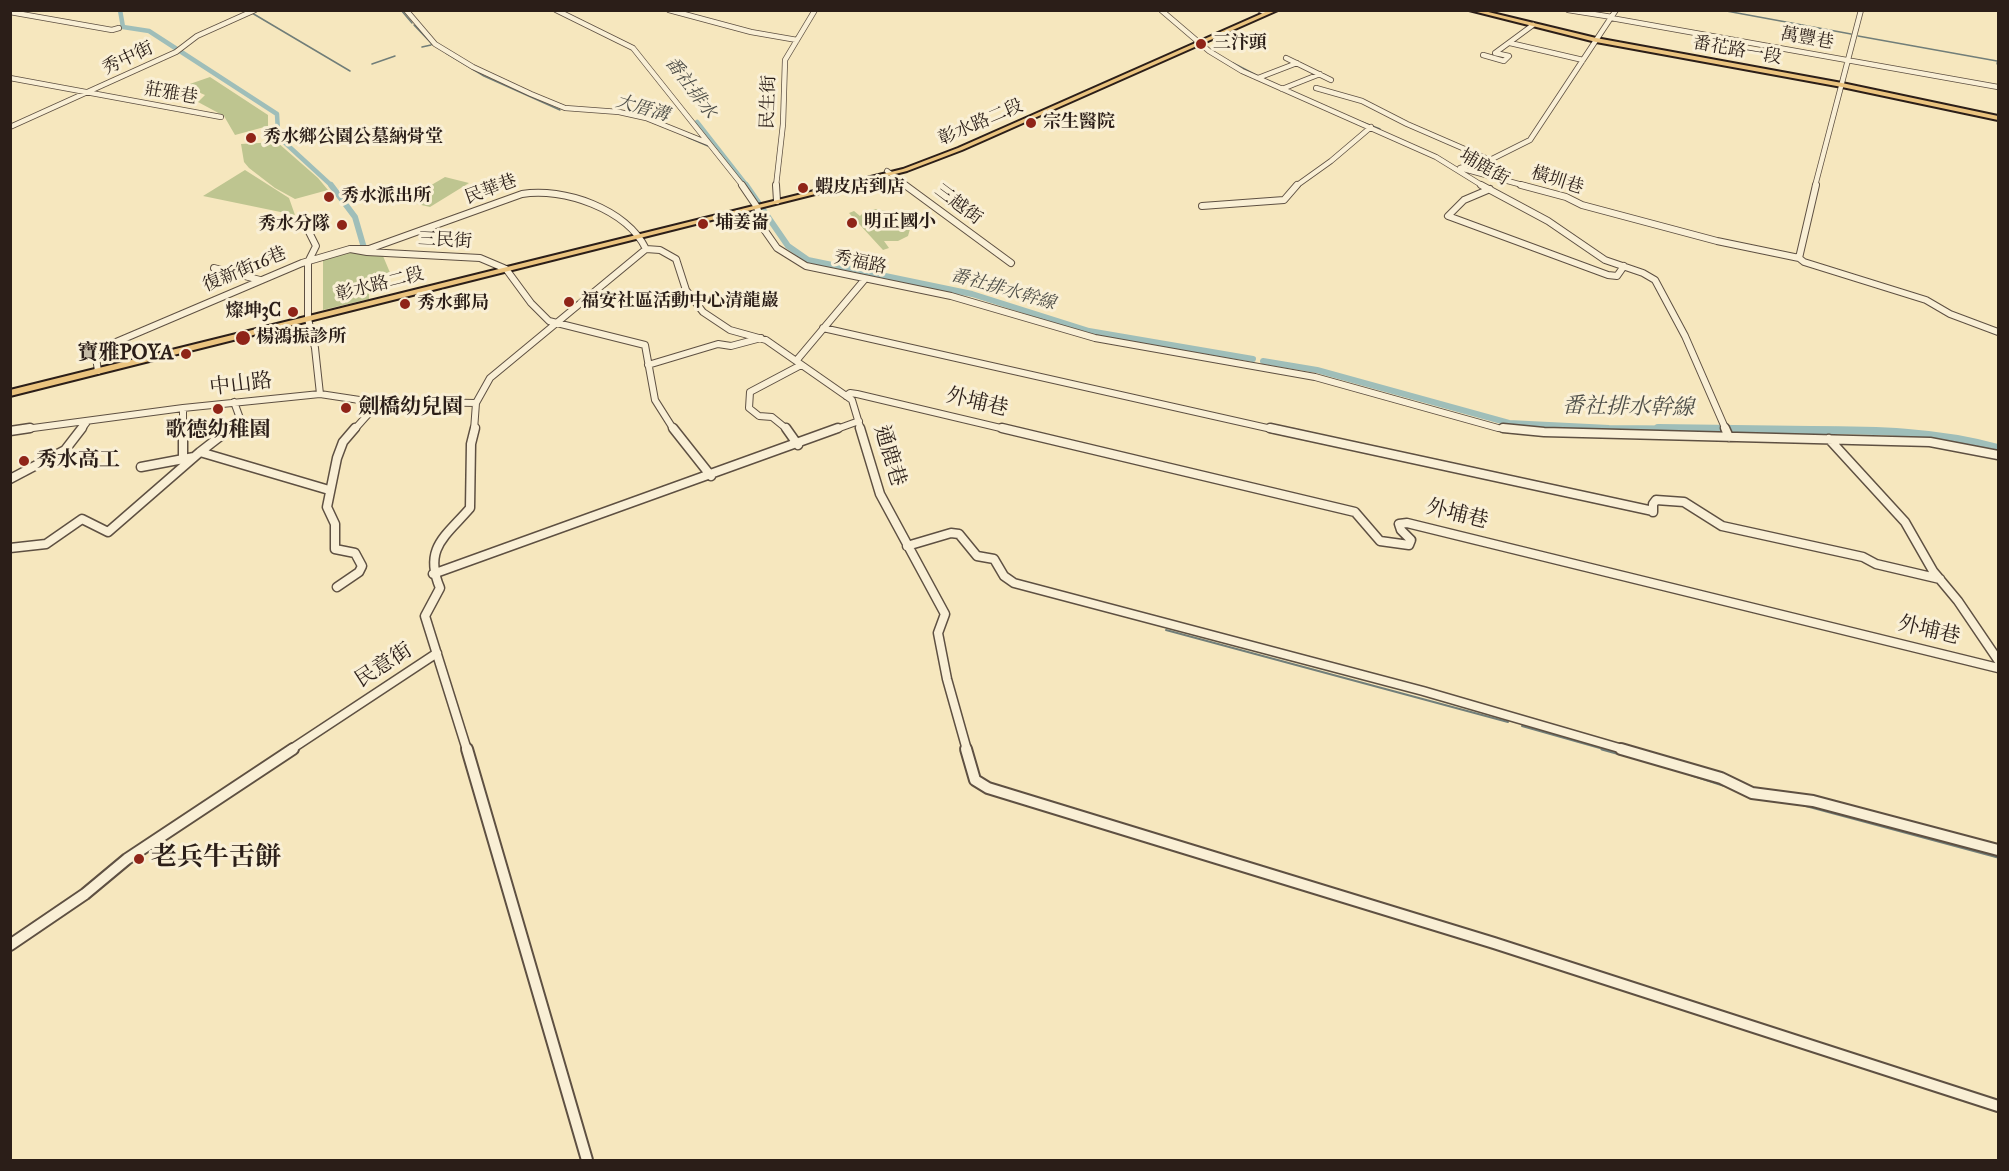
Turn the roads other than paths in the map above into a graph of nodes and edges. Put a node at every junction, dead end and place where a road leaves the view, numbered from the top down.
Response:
1 (255, 10) edge
2 (406, 10) edge
3 (556, 10) edge
4 (669, 10) edge
5 (815, 10) edge
6 (1161, 10) edge
7 (1276, 10) edge
8 (1471, 10) edge
9 (1499, 10) edge
10 (1568, 10) edge
11 (1616, 10) edge
12 (1861, 10) edge
13 (1264, 11) edge
14 (10, 12) edge
15 (1492, 16) junction
16 (1612, 17) junction
17 (1533, 25) junction
18 (118, 28) dead end
19 (797, 40) junction
20 (1596, 40) junction
21 (1510, 42) junction
22 (1199, 43) junction
23 (638, 44) dead end
24 (630, 46) junction
25 (1483, 55) dead end
26 (1286, 58) dead end
27 (1583, 60) junction
28 (1849, 60) junction
29 (1297, 63) junction
30 (1320, 74) junction
31 (10, 78) edge
32 (1258, 78) junction
33 (1331, 80) dead end
34 (1842, 85) junction
35 (1998, 87) edge
36 (1316, 88) dead end
37 (1282, 90) junction
38 (87, 92) junction
39 (221, 117) dead end
40 (1998, 118) edge
41 (10, 127) edge
42 (1371, 127) junction
43 (711, 145) junction
44 (1490, 160) junction
45 (888, 172) junction
46 (1490, 189) junction
47 (776, 200) junction
48 (758, 204) junction
49 (1202, 206) dead end
50 (304, 222) dead end
51 (638, 235) junction
52 (350, 249) junction
53 (646, 249) junction
54 (1799, 258) junction
55 (308, 262) junction
56 (1011, 263) dead end
57 (1624, 266) junction
58 (214, 268) dead end
59 (504, 268) junction
60 (865, 279) junction
61 (261, 280) junction
62 (308, 317) junction
63 (556, 323) junction
64 (823, 328) junction
65 (1998, 332) edge
66 (761, 338) junction
67 (799, 363) junction
68 (648, 365) junction
69 (97, 369) junction
70 (34, 385) junction
71 (10, 388) edge
72 (10, 393) edge
73 (320, 394) junction
74 (846, 396) junction
75 (234, 402) junction
76 (379, 402) junction
77 (476, 403) junction
78 (183, 408) junction
79 (859, 421) junction
80 (87, 422) junction
81 (10, 430) edge
82 (1729, 437) junction
83 (1829, 439) junction
84 (798, 445) junction
85 (197, 454) junction
86 (1998, 455) edge
87 (183, 459) junction
88 (141, 467) dead end
89 (711, 476) junction
90 (10, 479) edge
91 (329, 490) junction
92 (1653, 511) joint
93 (907, 546) junction
94 (10, 548) edge
95 (433, 574) junction
96 (1940, 579) junction
97 (337, 587) dead end
98 (437, 652) junction
99 (1998, 660) edge
100 (1998, 668) edge
101 (1998, 850) edge
102 (10, 945) edge
103 (1998, 1106) edge
104 (587, 1161) edge

1 - 38 street, 秀中街
2 - 43 street
3 - 24 street
4 - 19 street
5 - 19 street, 民生街
6 - 22 street, 埔鹿街
7 - 22 main road
8 - 15 main road, 番花路一段
9 - 15 street
10 - 16 street, 萬豐巷
11 - 16 street
12 - 28 street
13 - 22 main road
14 - 18 street
15 - 17 main road, 番花路一段
16 - 20 street, 橫圳巷
16 - 28 street, 萬豐巷
17 - 20 main road, 番花路一段
17 - 21 street
19 - 47 street, 民生街
20 - 27 street, 橫圳巷
20 - 34 main road, 番花路一段
21 - 25 street
21 - 27 street
22 - 32 street, 埔鹿街
22 - 45 main road, 彰水路二段
23 - 24 street
24 - 43 street, 秀福路
26 - 29 street
27 - 44 street, 橫圳巷
28 - 34 street
28 - 35 street, 萬豐巷
29 - 30 street
29 - 32 street
30 - 33 street
30 - 37 street
31 - 38 street, 莊雅巷
32 - 37 street, 埔鹿街
34 - 40 main road, 番花路一段
34 - 54 street
36 - 44 street
37 - 42 street, 埔鹿街
38 - 39 street, 莊雅巷
38 - 41 street, 秀中街
42 - 46 street, 埔鹿街
42 - 49 street
43 - 48 street, 秀福路
44 - 54 street, 橫圳巷
45 - 47 main road, 彰水路二段
45 - 56 street, 三越街
46 - 57 street, 埔鹿街
46 - 57 street
47 - 48 main road, 彰水路二段
48 - 51 main road, 彰水路二段
48 - 60 street, 秀福路
50 - 55 street
51 - 52 street, 民華巷
51 - 53 street
51 - 59 main road, 彰水路二段
52 - 55 street, 三民街
52 - 59 street, 三民街
53 - 63 street, 民意街
53 - 66 street, 通鹿巷
54 - 65 street, 橫圳巷
55 - 61 street, 復新街16巷
55 - 62 street
57 - 82 street, 埔鹿街
58 - 61 street
59 - 62 main road, 彰水路二段
59 - 63 street
60 - 64 street
60 - 82 street, 秀福路
61 - 69 street, 復新街16巷
62 - 69 main road, 彰水路二段
62 - 73 street
63 - 68 street
63 - 77 street, 民意街
64 - 67 street
64 - 92 street
66 - 67 street, 通鹿巷
66 - 68 street
67 - 74 street, 通鹿巷
67 - 84 street
68 - 89 street
69 - 70 main road, 彰水路二段
70 - 71 main road, 彰水路二段
70 - 72 main road, 彰水路二段
73 - 75 street, 中山路
73 - 76 street, 中山路
74 - 79 street, 通鹿巷
74 - 100 street, 外埔巷
75 - 78 street, 中山路
75 - 85 street
76 - 77 street, 中山路
76 - 91 street
77 - 95 street, 民意街
78 - 80 street, 中山路
78 - 87 street
79 - 84 street
79 - 93 street, 通鹿巷
80 - 81 street, 中山路
80 - 90 street
82 - 83 street
83 - 86 street
83 - 96 street, 外埔巷
84 - 89 street
85 - 87 street
85 - 91 street
85 - 94 street
87 - 88 street
89 - 95 street
91 - 97 street
92 - 96 street
93 - 101 street
93 - 103 street, 通鹿巷
95 - 98 street, 民意街
96 - 99 street, 外埔巷
98 - 102 street, 民意街
98 - 104 street

